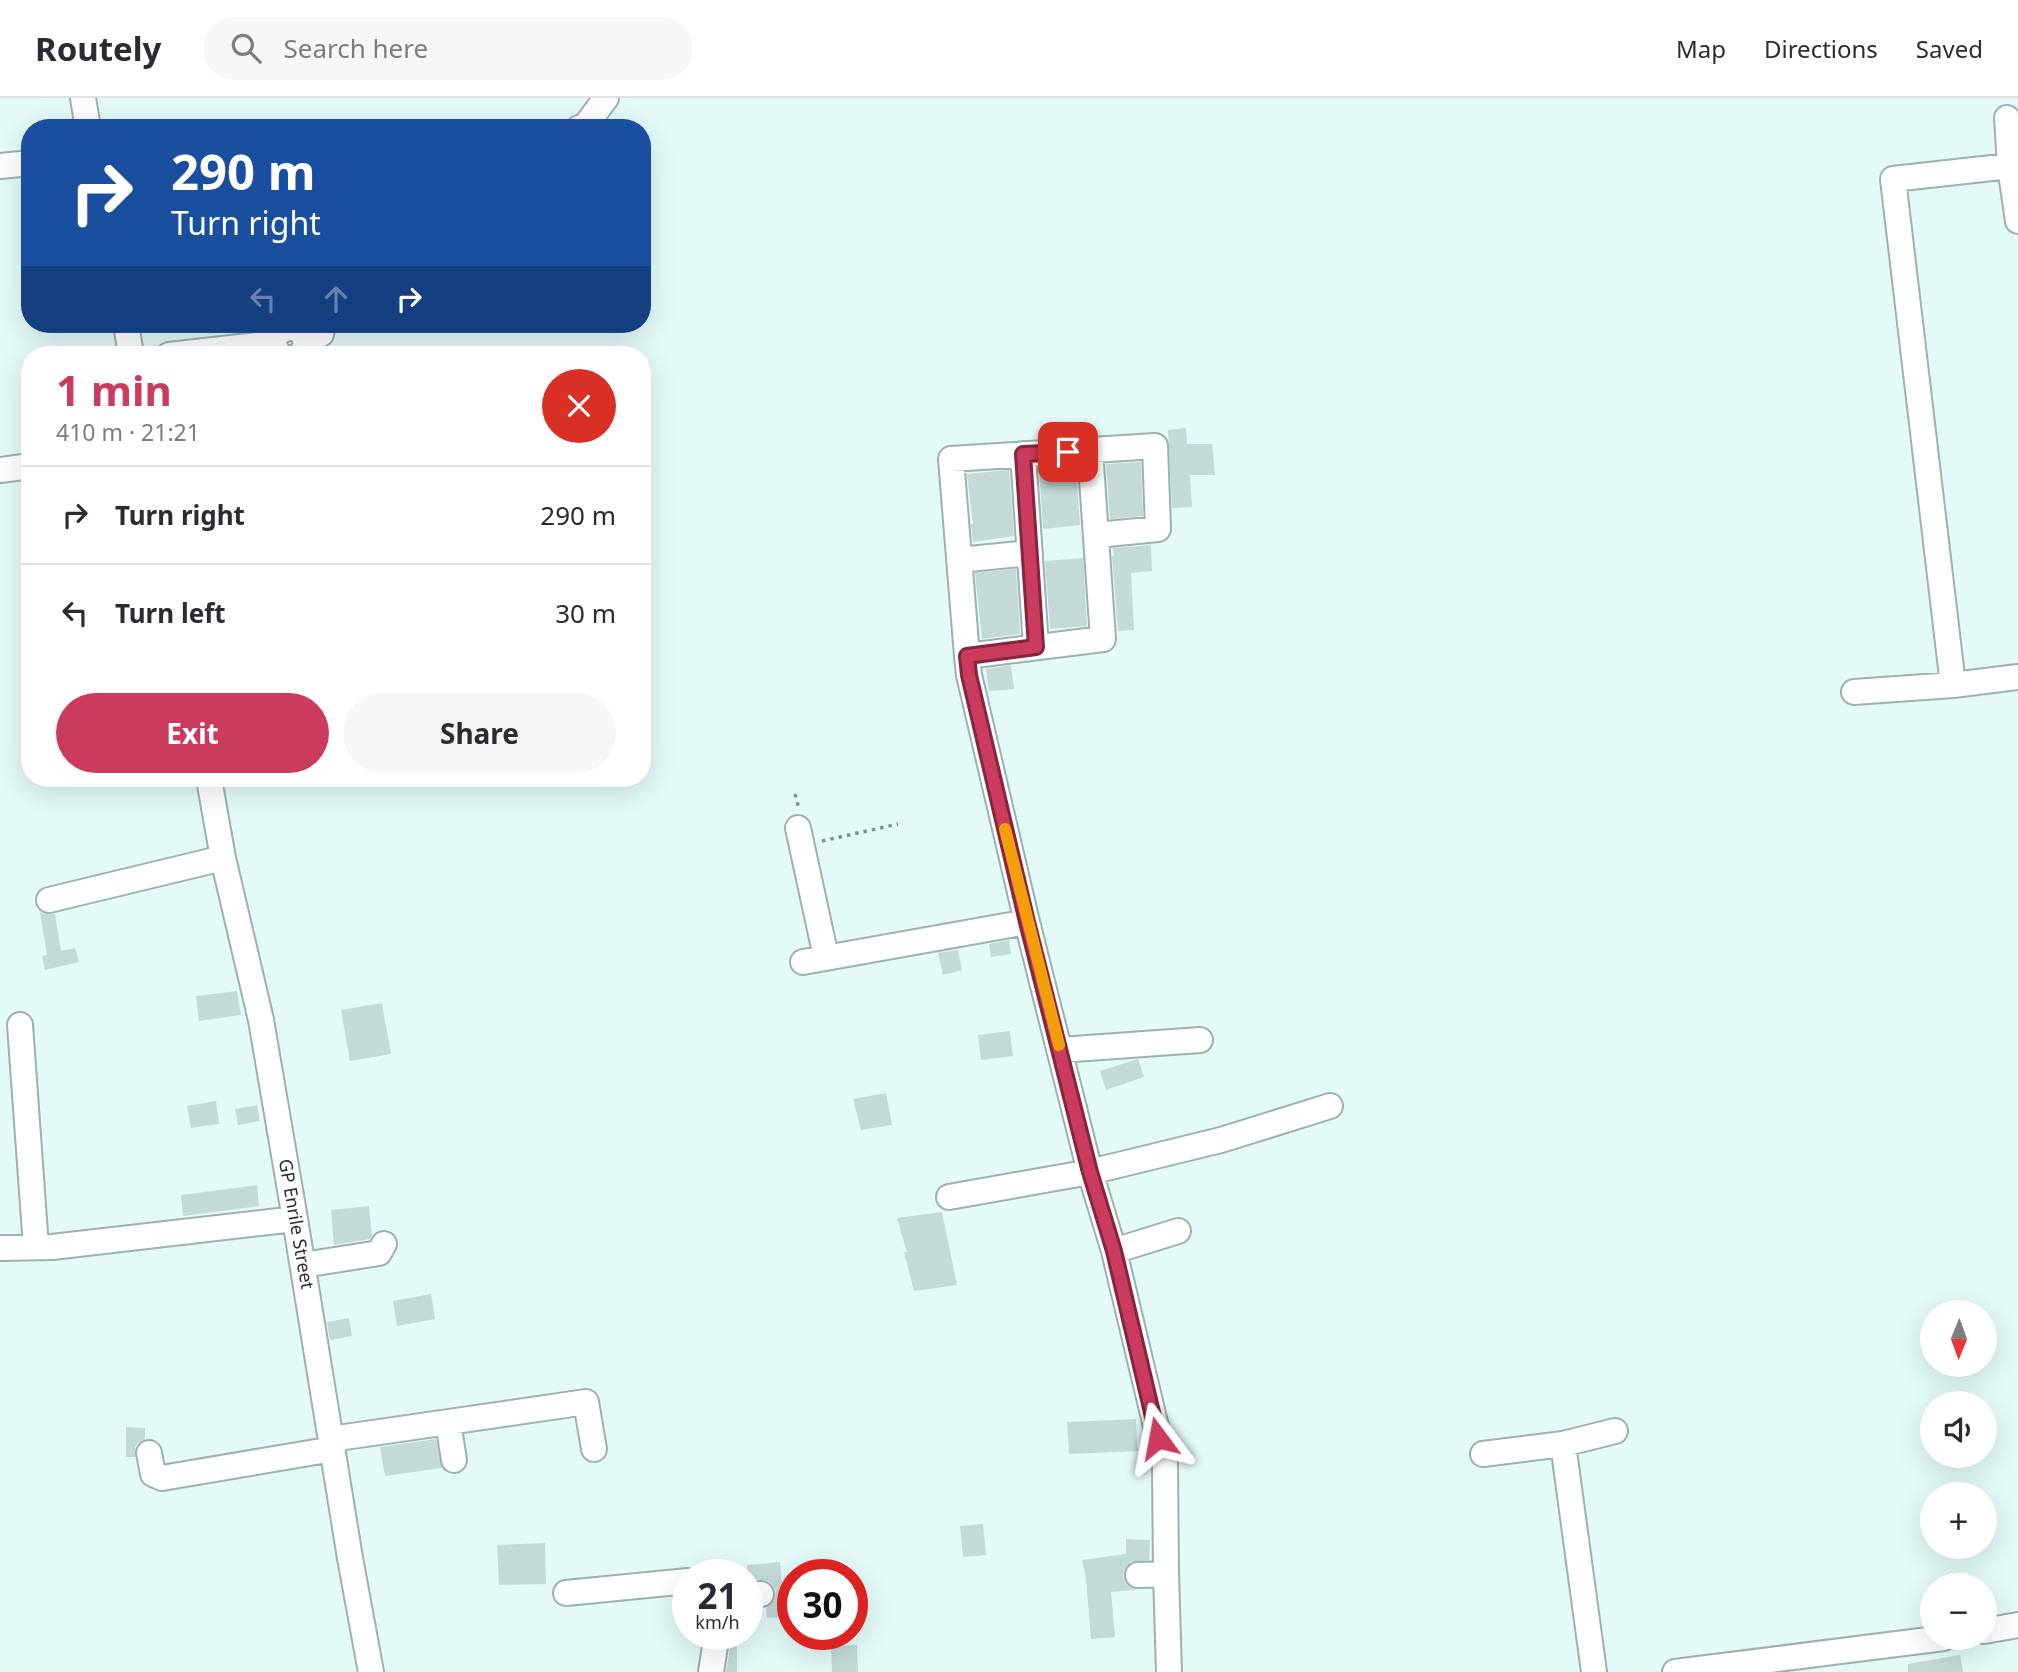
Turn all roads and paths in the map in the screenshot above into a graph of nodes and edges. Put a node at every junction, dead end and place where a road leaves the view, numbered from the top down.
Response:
1 (83, 98) edge
2 (606, 98) edge
3 (2007, 118) dead end
4 (86, 119) edge
5 (590, 119) edge
6 (21, 164) edge
7 (0, 166) edge
8 (2010, 166) junction
9 (2018, 222) edge
10 (321, 333) edge
11 (282, 346) edge
12 (1090, 450) junction
13 (1023, 454) junction
14 (21, 467) edge
15 (0, 470) edge
16 (1097, 535) junction
17 (1030, 553) junction
18 (959, 560) junction
19 (1036, 647) junction
20 (967, 656) junction
21 (2018, 677) edge
22 (1953, 685) junction
23 (1854, 692) dead end
24 (210, 787) edge
25 (898, 824) dead end
26 (800, 836) joint
27 (223, 858) junction
28 (49, 900) dead end
29 (1027, 922) junction
30 (18, 1026) edge
31 (1200, 1040) dead end
32 (1060, 1050) junction
33 (1330, 1106) dead end
34 (1090, 1172) junction
35 (949, 1197) dead end
36 (295, 1219) junction
37 (1178, 1231) dead end
38 (384, 1244) dead end
39 (36, 1247) junction
40 (0, 1248) edge
41 (1114, 1251) junction
42 (303, 1265) junction
43 (448, 1422) junction
44 (1615, 1431) dead end
45 (332, 1444) junction
46 (1563, 1444) junction
47 (594, 1449) dead end
48 (149, 1453) dead end
49 (1483, 1454) dead end
50 (454, 1460) dead end
51 (1166, 1574) junction
52 (1138, 1575) dead end
53 (672, 1583) edge
54 (566, 1593) dead end
55 (2018, 1625) edge
56 (1997, 1629) edge
57 (1920, 1641) edge
58 (715, 1650) edge
59 (371, 1672) edge
60 (710, 1672) edge
61 (1169, 1672) edge
62 (1594, 1672) edge
63 (1675, 1672) edge

1 - 4 street
2 - 5 street
3 - 8 street
6 - 7 street
8 - 9 street
8 - 22 street
10 - 11 street
12 - 13 street
12 - 16 street
12 - 16 street
13 - 17 street
13 - 18 street
14 - 15 street
16 - 19 street
17 - 18 street
17 - 19 street
18 - 20 street
19 - 20 street
20 - 29 street
21 - 22 street
22 - 23 street
24 - 27 street, GP Enrile Street
25 - 26 path
26 - 29 street
27 - 28 street
27 - 36 street, GP Enrile Street
29 - 32 street
30 - 39 street
31 - 32 street
32 - 34 street
33 - 34 street
34 - 35 street
34 - 41 street
36 - 39 street
36 - 42 street, GP Enrile Street
37 - 41 street
38 - 42 street
39 - 40 street
41 - 51 street
42 - 45 street, GP Enrile Street
43 - 45 street
43 - 47 street
43 - 50 street
44 - 46 street
45 - 48 street
45 - 59 street, GP Enrile Street
46 - 49 street
46 - 62 street
51 - 52 street
51 - 61 street
53 - 54 street
55 - 56 street
57 - 63 street
58 - 60 street

